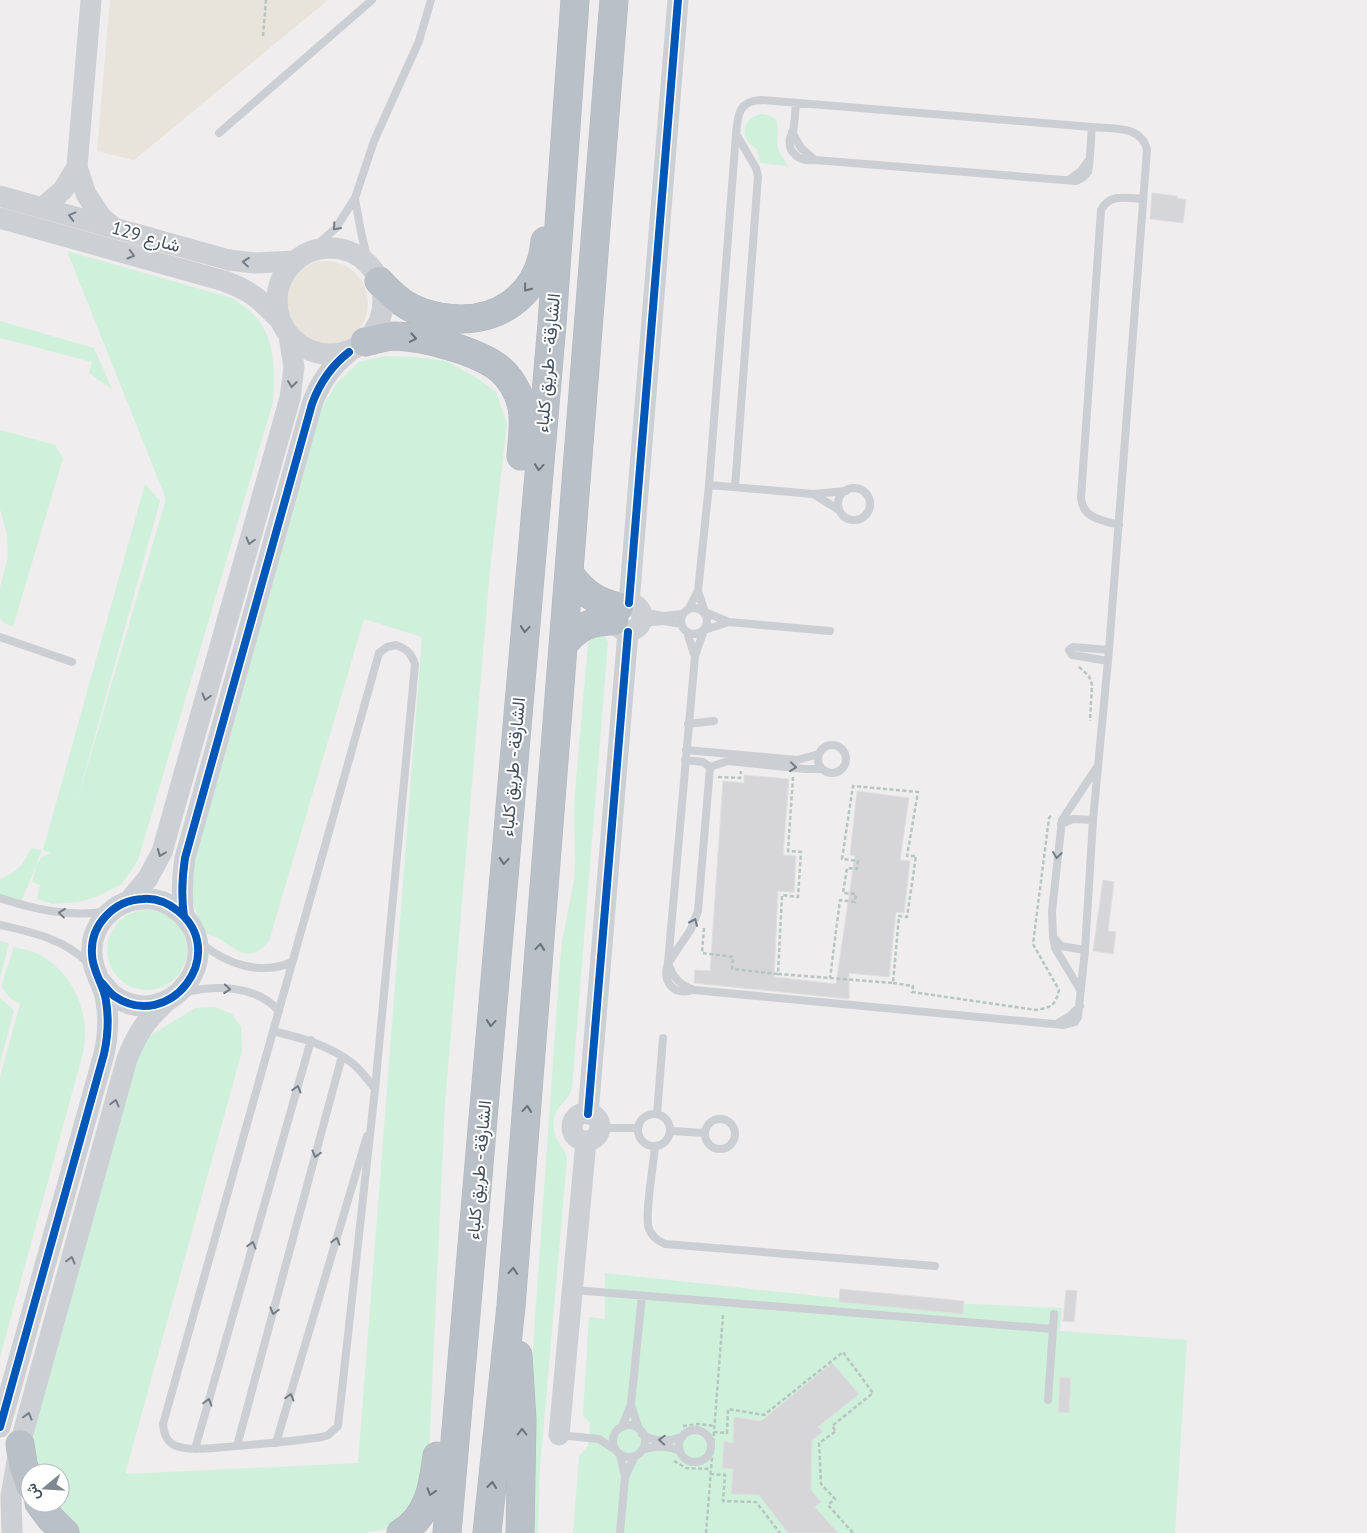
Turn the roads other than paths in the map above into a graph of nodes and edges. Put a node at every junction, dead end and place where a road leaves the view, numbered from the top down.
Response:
1 (91, 0) edge
2 (372, 0) edge
3 (566, 0) edge
4 (575, 0) edge
5 (614, 0) edge
6 (678, 0) edge
7 (428, 1) edge
8 (796, 103) junction
9 (1092, 127) junction
10 (219, 133) dead end
11 (736, 134) junction
12 (77, 167) junction
13 (0, 196) edge
14 (355, 198) junction
15 (1143, 199) junction
16 (42, 208) junction
17 (0, 218) edge
18 (113, 227) junction
19 (302, 256) junction
20 (374, 273) junction
21 (285, 328) junction
22 (357, 347) junction
23 (710, 485) junction
24 (735, 487) junction
25 (846, 491) junction
26 (813, 494) junction
27 (839, 510) junction
28 (1119, 525) junction
29 (569, 573) junction
30 (698, 591) junction
31 (686, 611) junction
32 (705, 612) junction
33 (629, 616) junction
34 (664, 618) junction
35 (729, 622) junction
36 (682, 624) junction
37 (704, 630) junction
38 (830, 631) dead end
39 (687, 632) junction
40 (0, 637) edge
41 (564, 644) junction
42 (1109, 650) junction
43 (695, 656) junction
44 (1108, 661) junction
45 (72, 662) dead end
46 (714, 721) dead end
47 (688, 724) junction
48 (686, 750) junction
49 (819, 754) junction
50 (686, 760) junction
51 (1098, 765) junction
52 (710, 767) junction
53 (822, 768) junction
54 (508, 814) junction
55 (1093, 820) junction
56 (1061, 824) junction
57 (0, 898) edge
58 (129, 901) junction
59 (110, 911) junction
60 (184, 916) junction
61 (0, 924) edge
62 (1053, 936) junction
63 (197, 940) junction
64 (1085, 950) junction
65 (292, 962) junction
66 (668, 964) junction
67 (98, 976) junction
68 (1081, 991) junction
69 (173, 997) junction
70 (279, 1011) junction
71 (273, 1031) junction
72 (663, 1038) dead end
73 (311, 1040) junction
74 (342, 1056) junction
75 (375, 1089) junction
76 (485, 1098) junction
77 (657, 1114) junction
78 (372, 1116) junction
79 (591, 1128) junction
80 (638, 1128) junction
81 (671, 1131) junction
82 (705, 1133) junction
83 (655, 1146) junction
84 (935, 1266) dead end
85 (573, 1290) junction
86 (642, 1296) junction
87 (511, 1306) junction
88 (1054, 1314) dead end
89 (1054, 1328) junction
90 (1048, 1400) dead end
91 (631, 1404) junction
92 (0, 1427) edge
93 (620, 1428) junction
94 (640, 1431) junction
95 (559, 1435) joint
96 (682, 1437) junction
97 (600, 1439) junction
98 (20, 1444) junction
99 (276, 1444) junction
100 (237, 1446) junction
101 (195, 1448) junction
102 (680, 1451) junction
103 (618, 1452) junction
104 (638, 1453) junction
105 (23, 1463) edge
106 (626, 1477) junction
107 (46, 1513) edge
108 (12, 1533) edge
109 (65, 1533) edge
110 (401, 1533) edge
111 (447, 1533) edge
112 (487, 1533) edge
113 (520, 1533) edge
114 (620, 1533) edge

1 - 12 street
2 - 10 lane
3 -> 20 highway
4 -> 54 highway, الشارقة - طريق كلباء
5 - 29 highway, الشارقة - طريق كلباء
6 - 33 street
7 - 14 lane
8 - 9 lane
8 - 9 lane
8 - 11 lane
9 - 15 lane
11 - 23 lane
11 - 24 lane
12 - 16 street
12 - 18 street
13 - 16 street, شارع 129
14 -> 19 lane
14 - 20 lane
15 - 28 lane
15 - 28 lane
18 -> 16 street, شارع 129
17 -> 21 street, شارع 129
19 -> 18 street, شارع 129
19 - 20 street
19 - 21 street
20 - 22 street
21 - 22 street
21 -> 58 street
22 -> 54 highway
22 - 60 street
23 - 24 lane
23 - 30 lane
24 - 26 lane
25 - 26 lane
25 - 27 lane
25 - 27 lane
26 - 27 lane
28 - 42 lane
29 - 33 highway
29 - 41 highway, الشارقة - طريق كلباء
30 - 31 lane
30 - 32 lane
31 - 32 lane
31 - 34 lane
31 - 36 lane
32 - 35 lane
32 - 37 lane
33 - 34 lane
33 - 41 highway
33 - 79 street
34 - 36 lane
35 - 37 lane
35 - 38 lane
36 - 39 lane
37 - 39 lane
37 - 43 lane
39 - 43 lane
40 - 45 lane
87 -> 41 highway, الشارقة - طريق كلباء
42 - 44 lane
42 - 44 lane
43 - 47 lane
44 - 51 lane
46 - 47 lane
47 - 48 lane
48 - 49 lane
48 - 50 lane
49 - 53 lane
49 - 53 lane
50 - 52 lane
50 - 66 lane
51 - 55 lane
51 - 56 lane
52 -> 53 lane
66 -> 52 lane
54 -> 76 highway, الشارقة - طريق كلباء
55 - 56 lane
55 - 64 lane
56 -> 62 lane
59 -> 57 lane
58 - 59 street
58 - 60 street
59 - 67 street
60 - 63 street
61 - 67 lane
62 - 64 lane
62 - 68 lane
63 - 65 lane
63 - 69 street
64 - 68 lane
65 - 70 lane
65 - 75 lane
66 - 68 lane
67 - 69 street
67 - 92 street
69 -> 70 lane
98 -> 69 street
70 - 71 lane
71 - 73 lane
71 - 101 lane
72 - 77 lane
73 - 74 lane
101 -> 73 lane
74 - 75 lane
74 -> 100 lane
75 - 78 lane
76 -> 110 highway
76 - 111 highway, الشارقة - طريق كلباء
77 - 80 lane
77 - 81 lane
99 -> 78 lane
78 - 99 lane
79 - 80 lane
79 - 85 street
80 - 83 lane
81 - 82 lane
81 - 83 lane
82 - 82 lane
83 - 84 lane
85 - 86 lane
85 - 95 street
86 - 89 lane
86 - 91 lane
112 -> 87 highway, الشارقة - طريق كلباء
113 -> 87 highway
88 - 89 lane
89 - 90 lane
91 - 93 lane
91 - 94 lane
93 - 94 lane
93 - 97 lane
93 - 103 lane
96 -> 94 lane
94 - 104 lane
95 - 97 lane
96 - 102 lane
96 - 102 lane
97 - 103 lane
98 - 105 highway
98 - 108 street
99 - 100 lane
100 - 101 lane
102 - 104 lane
103 - 104 lane
103 - 106 lane
104 - 106 lane
106 - 114 lane
107 - 109 highway

